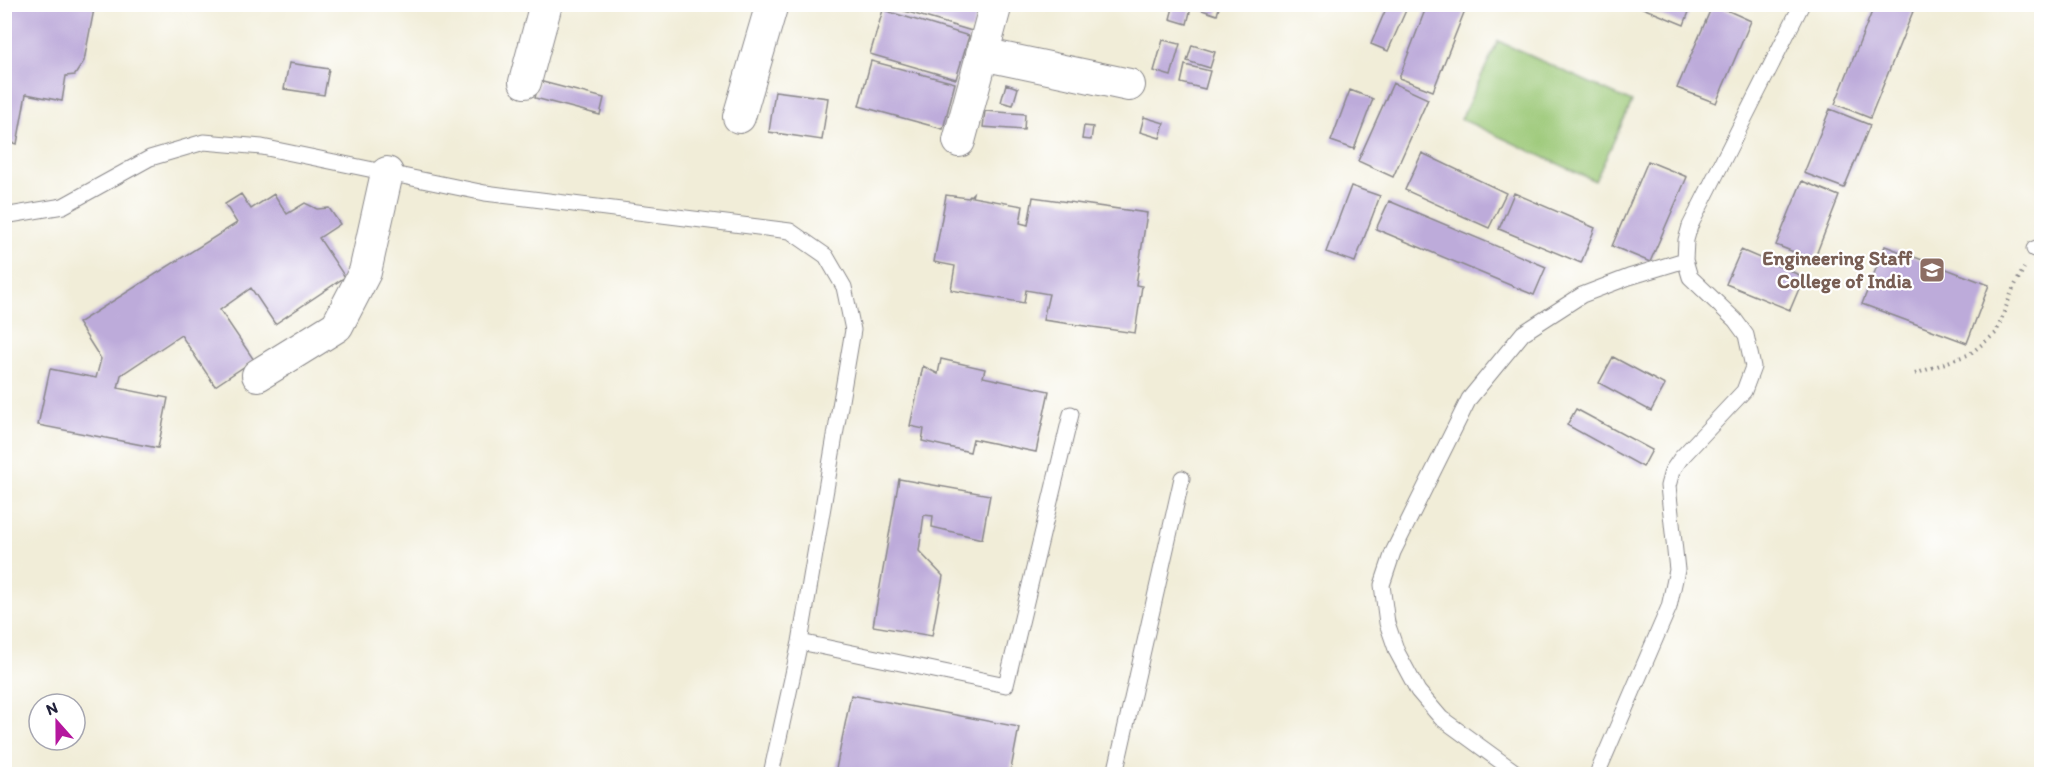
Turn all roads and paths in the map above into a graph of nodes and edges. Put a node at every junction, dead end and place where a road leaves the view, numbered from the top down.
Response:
1 (546, 4) edge
2 (772, 4) edge
3 (996, 4) edge
4 (1802, 4) edge
5 (982, 54) junction
6 (525, 82) dead end
7 (1129, 85) dead end
8 (739, 117) dead end
9 (959, 141) dead end
10 (387, 173) junction
11 (4, 216) edge
12 (2038, 248) edge
13 (1685, 260) junction
14 (1915, 374) dead end
15 (258, 375) dead end
16 (1071, 414) dead end
17 (1182, 478) dead end
18 (800, 642) junction
19 (771, 774) edge
20 (1115, 774) edge
21 (1518, 774) edge
22 (1597, 774) edge

1 - 6 street
2 - 8 street
3 - 5 street
4 - 13 lane
5 - 7 street
5 - 9 street
10 - 11 lane
10 - 15 street
10 - 18 lane
12 - 14 path
13 - 21 lane
13 - 22 lane
16 - 18 lane
17 - 20 lane
18 - 19 lane

